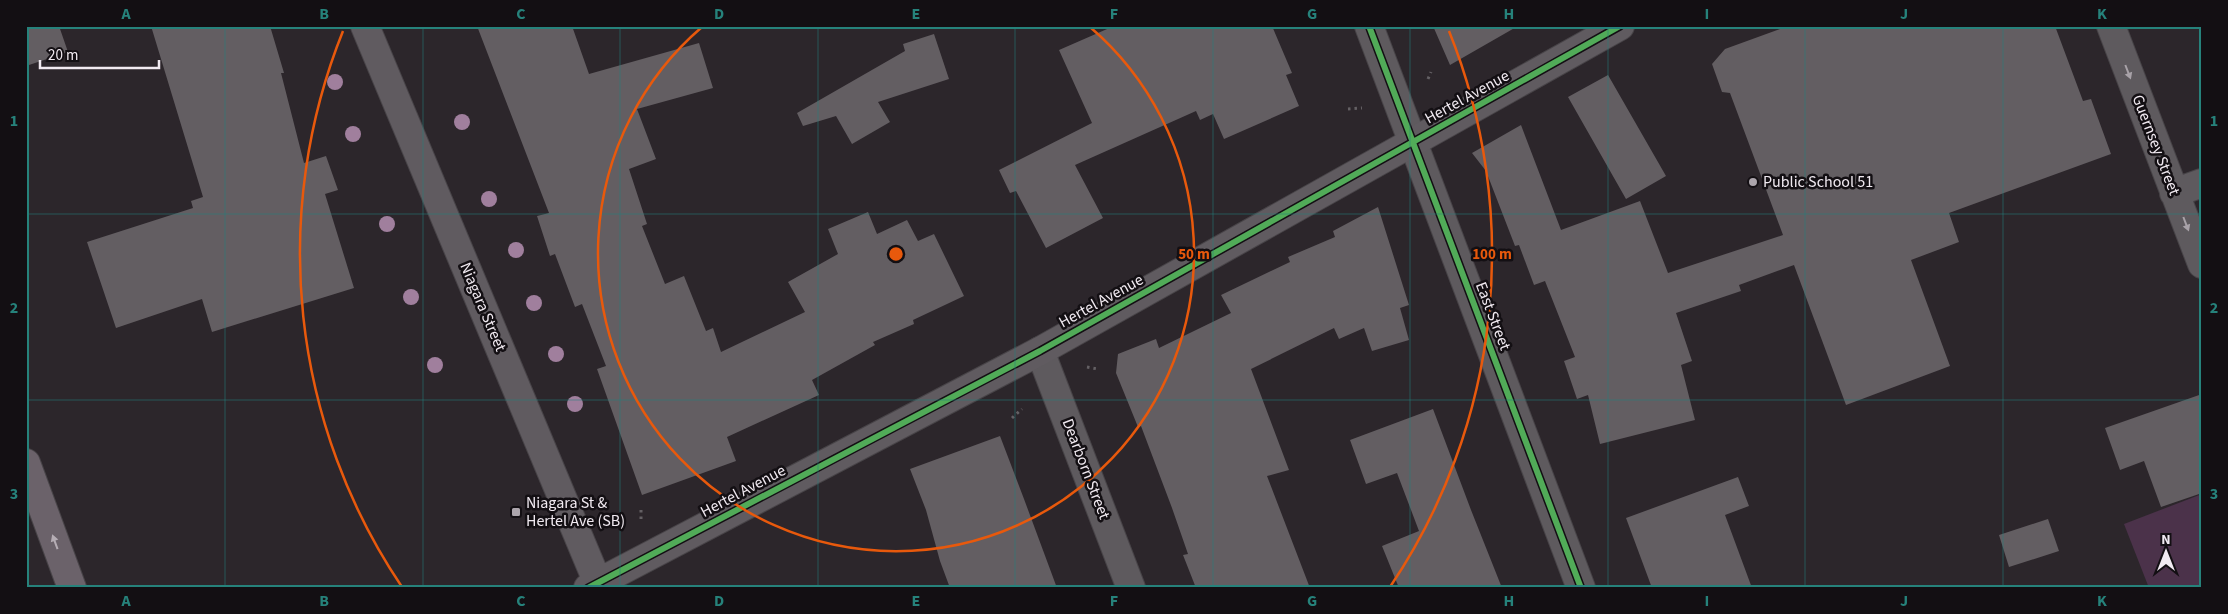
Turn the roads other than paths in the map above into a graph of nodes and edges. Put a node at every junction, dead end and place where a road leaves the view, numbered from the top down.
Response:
1 (365, 26) edge
2 (1369, 26) edge
3 (1620, 26) edge
4 (2111, 26) edge
5 (1412, 144) junction
6 (2202, 183) edge
7 (2174, 193) junction
8 (2202, 264) edge
9 (1040, 351) junction
10 (26, 463) edge
11 (595, 586) edge
12 (72, 588) edge
13 (1131, 588) edge
14 (1581, 588) edge

1 - 11 street, Niagara Street
2 - 5 street, East Street
3 - 5 street, Hertel Avenue
4 -> 7 street, Guernsey Street
5 - 9 street, Hertel Avenue
5 - 14 street, East Street
6 - 7 street
7 -> 8 street, Guernsey Street
9 - 11 street, Hertel Avenue
9 - 13 street, Dearborn Street
12 -> 10 highway

